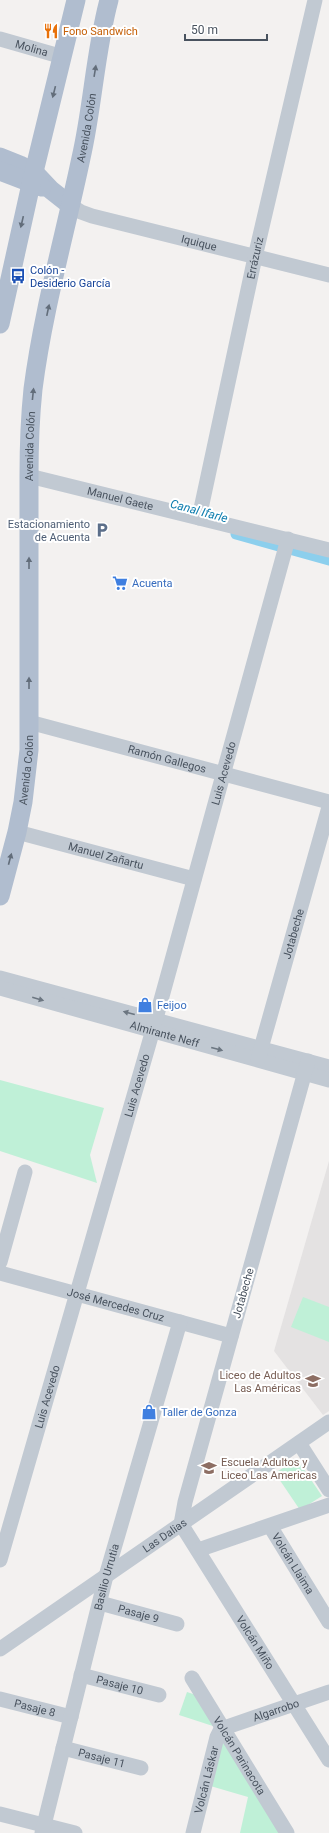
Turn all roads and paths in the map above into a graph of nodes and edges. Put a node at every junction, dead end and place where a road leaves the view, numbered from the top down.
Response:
1 (76, 0) edge
2 (109, 0) edge
3 (315, 0) edge
4 (0, 39) edge
5 (63, 57) junction
6 (0, 157) edge
7 (0, 171) edge
8 (32, 178) junction
9 (70, 206) junction
10 (256, 257) junction
11 (329, 275) edge
12 (0, 324) edge
13 (29, 476) junction
14 (199, 518) junction
15 (286, 546) junction
16 (329, 550) edge
17 (30, 722) junction
18 (224, 774) junction
19 (329, 802) edge
20 (329, 807) edge
21 (17, 832) junction
22 (194, 879) junction
23 (0, 896) edge
24 (0, 978) edge
25 (0, 988) edge
26 (154, 1026) junction
27 (260, 1054) junction
28 (306, 1067) junction
29 (329, 1067) edge
30 (329, 1080) edge
31 (25, 1172) dead end
32 (0, 1262) edge
33 (0, 1273) edge
34 (78, 1294) junction
35 (180, 1322) junction
36 (231, 1336) junction
37 (329, 1422) edge
38 (299, 1443) junction
39 (329, 1490) edge
40 (329, 1505) edge
41 (7, 1512) edge
42 (181, 1524) junction
43 (270, 1526) junction
44 (198, 1550) junction
45 (0, 1560) edge
46 (106, 1576) junction
47 (100, 1603) junction
48 (329, 1622) edge
49 (177, 1624) dead end
50 (0, 1649) edge
51 (81, 1675) junction
52 (192, 1678) dead end
53 (329, 1692) edge
54 (159, 1695) dead end
55 (0, 1698) edge
56 (294, 1704) junction
57 (71, 1717) junction
58 (223, 1728) junction
59 (63, 1748) junction
60 (329, 1760) edge
61 (141, 1768) dead end
62 (0, 1814) edge
63 (43, 1829) edge
64 (284, 1830) edge
65 (75, 1833) edge
66 (193, 1833) edge

1 - 5 main road
9 -> 2 main road, Avenida Colón
3 - 10 street, Errázuriz
4 - 5 street, Molina
5 -> 8 main road
6 - 8 main road
7 - 8 main road
8 - 9 main road
8 -> 12 main road
9 - 10 street, Iquique
13 -> 9 main road, Avenida Colón
10 - 11 street, Iquique
10 - 14 street, Errázuriz
13 - 14 street, Manuel Gaete
17 -> 13 main road, Avenida Colón
14 - 15 street, Manuel Gaete
15 - 16 street, Manuel Gaete
15 - 18 street, Luis Acevedo
17 - 18 street, Ramón Gallegos
17 - 21 main road, Avenida Colón
18 - 19 street, Ramón Gallegos
18 - 22 street, Luis Acevedo
20 - 27 street, Jotabeche
21 - 22 street, Manuel Zañartu
23 -> 21 main road, Avenida Colón
22 - 26 street, Luis Acevedo
26 -> 24 street, Almirante Neff
25 -> 26 street, Almirante Neff
26 - 27 street, Almirante Neff
26 - 34 street, Luis Acevedo
27 - 28 street, Almirante Neff
28 - 29 street, Almirante Neff
28 - 30 street, Almirante Neff
28 - 36 street, Jotabeche
31 - 32 street
33 - 34 street, José Mercedes Cruz
34 - 35 street, José Mercedes Cruz
34 - 41 street, Luis Acevedo
35 - 36 street, José Mercedes Cruz
35 - 46 street, Basilio Urrutia
36 - 42 street, Jotabeche
37 - 38 street, Las Dalias
38 - 39 street
38 - 42 street, Las Dalias
40 - 43 street
41 - 45 street, Luis Acevedo
42 - 44 street, Volcán Miño
42 - 46 street, Las Dalias
43 - 44 street
43 - 48 street, Volcán Llaima
44 - 56 street, Volcán Miño
46 - 47 street, Basilio Urrutia
46 - 50 street, Las Dalias
47 - 49 street, Pasaje 9
47 - 51 street, Basilio Urrutia
51 - 54 street, Pasaje 10
51 - 57 street, Basilio Urrutia
52 - 58 street, Volcán Parinacota
53 - 56 street, Algarrobo
55 - 57 street, Pasaje 8
56 - 58 street, Algarrobo
56 - 60 street, Volcán Miño
57 - 59 street, Basilio Urrutia
58 - 64 street, Volcán Parinacota
58 - 66 street, Volcán Láskar
59 - 61 street, Pasaje 11
59 - 63 street, Basilio Urrutia
62 - 63 street
63 - 65 street

